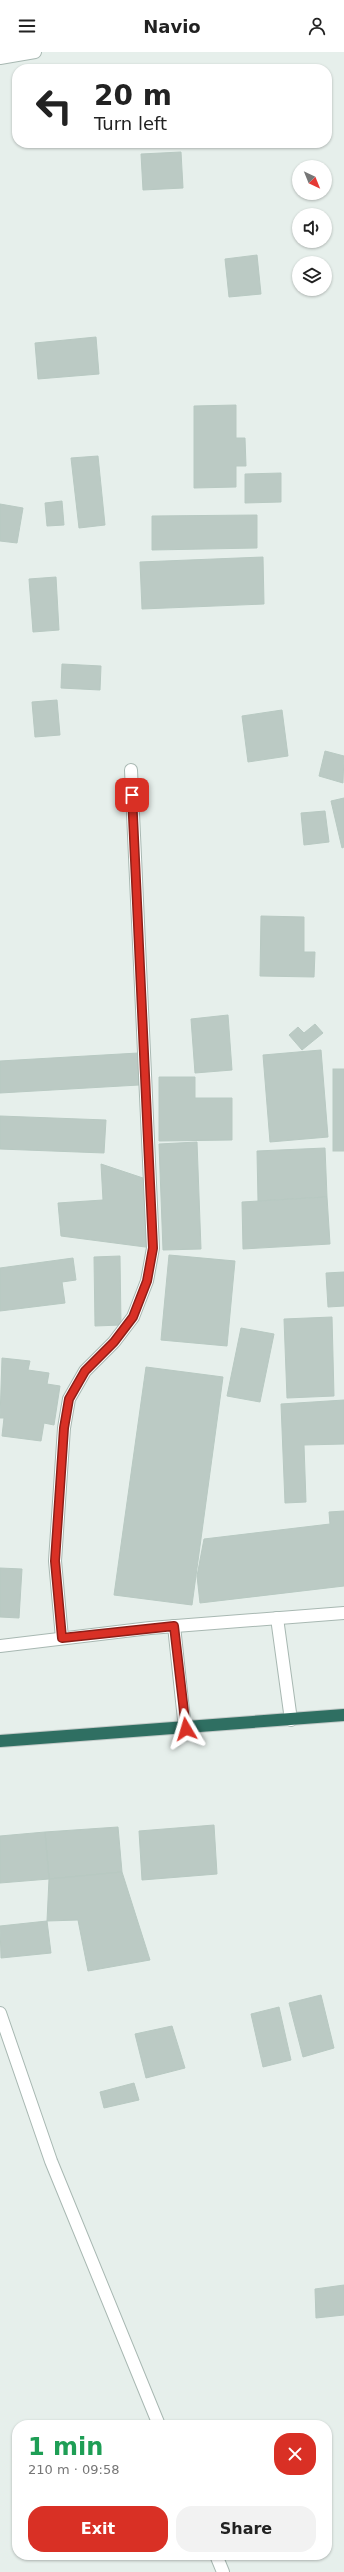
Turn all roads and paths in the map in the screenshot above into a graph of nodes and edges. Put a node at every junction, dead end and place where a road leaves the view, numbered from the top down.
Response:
1 (35, 52) edge
2 (0, 58) edge
3 (131, 770) dead end
4 (344, 1613) edge
5 (277, 1618) junction
6 (174, 1626) junction
7 (62, 1638) junction
8 (0, 1646) edge
9 (344, 1715) edge
10 (291, 1720) junction
11 (186, 1729) junction
12 (0, 1741) edge
13 (0, 2013) edge
14 (157, 2420) edge
15 (218, 2560) edge
16 (223, 2572) edge

1 - 2 street
3 - 7 street
4 - 5 street
5 - 6 street
5 - 10 street
6 - 7 street
6 - 11 street
7 - 8 street
9 - 10 highway
10 - 11 highway
11 - 12 highway
13 - 14 street
15 - 16 street

